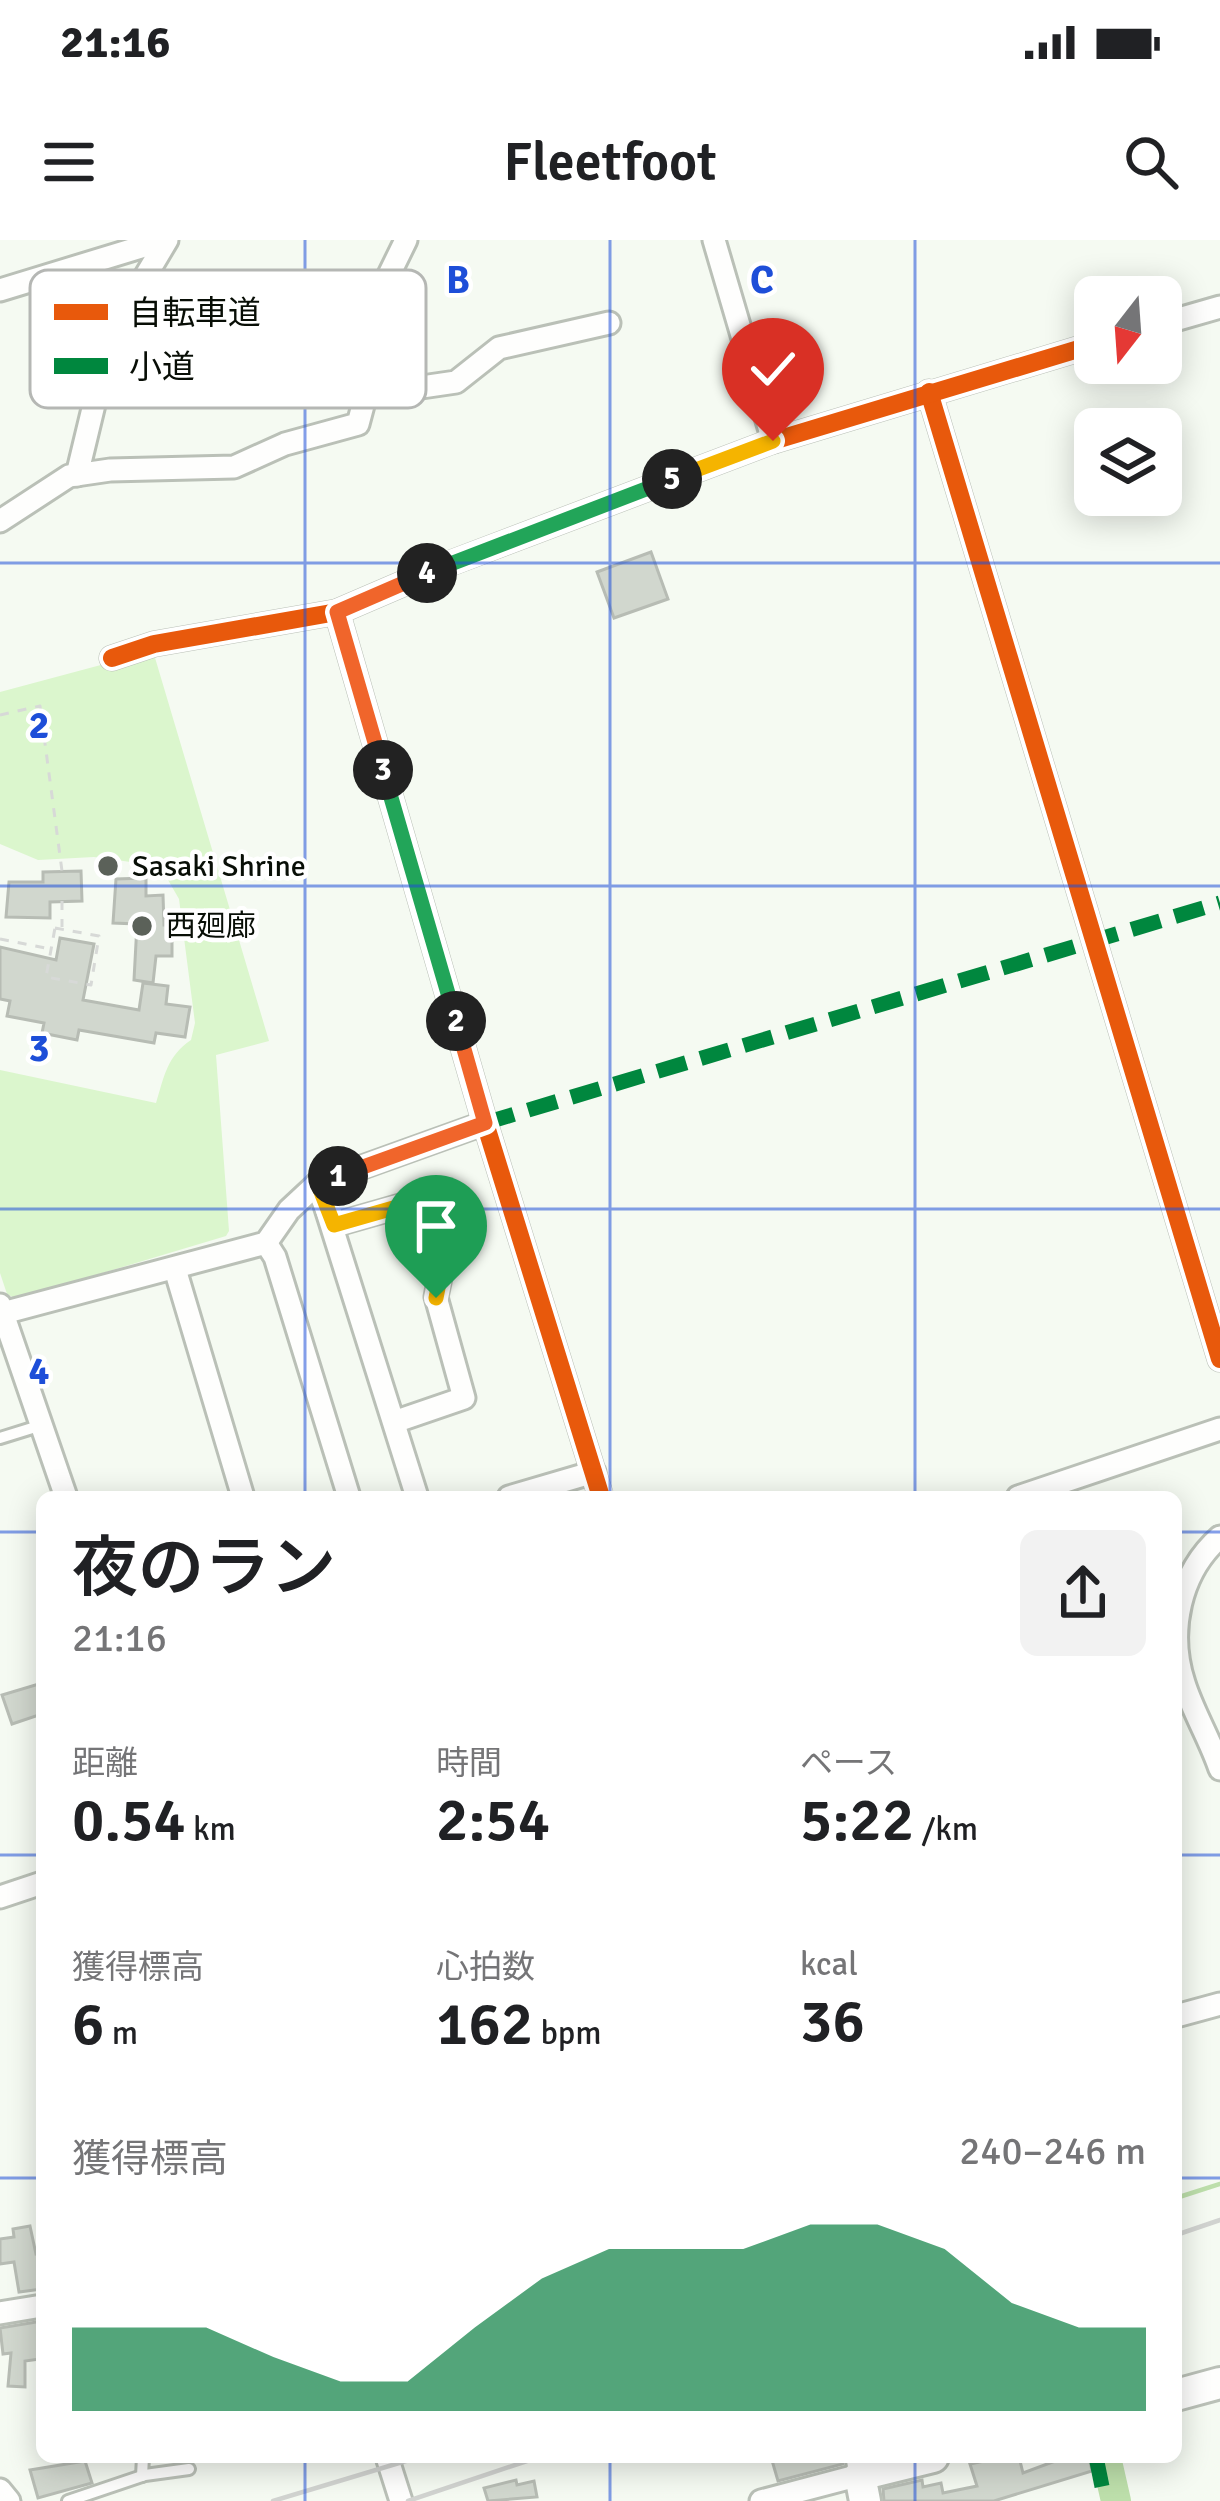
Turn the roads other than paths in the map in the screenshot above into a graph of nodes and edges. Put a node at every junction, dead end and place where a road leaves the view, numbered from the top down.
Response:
1 (165, 240) edge
2 (406, 240) edge
3 (714, 240) edge
4 (66, 270) edge
5 (147, 270) edge
6 (391, 270) edge
7 (30, 281) edge
8 (0, 290) edge
9 (1220, 308) edge
10 (1182, 319) edge
11 (609, 323) dead end
12 (1074, 350) edge
13 (426, 386) edge
14 (928, 392) junction
15 (93, 408) edge
16 (363, 408) edge
17 (773, 441) junction
18 (77, 475) junction
19 (0, 521) edge
20 (337, 612) junction
21 (112, 658) dead end
22 (485, 1123) junction
23 (318, 1184) junction
24 (334, 1225) junction
25 (266, 1243) junction
26 (175, 1269) junction
27 (2, 1316) edge
28 (1220, 1359) edge
29 (394, 1422) junction
30 (42, 1425) junction
31 (1220, 1429) edge
32 (0, 1438) edge
33 (594, 1472) junction
34 (64, 1491) edge
35 (241, 1491) edge
36 (347, 1491) edge
37 (415, 1491) edge
38 (542, 1491) edge
39 (600, 1491) edge
40 (1036, 1491) edge
41 (1220, 1537) edge
42 (1182, 1607) edge
43 (1182, 1664) edge
44 (1220, 1769) edge
45 (36, 1885) edge
46 (0, 1897) edge
47 (1220, 2004) edge
48 (1182, 2014) edge
49 (36, 2307) edge
50 (0, 2313) edge
51 (1220, 2383) edge
52 (1182, 2393) edge
53 (143, 2463) edge
54 (388, 2463) edge
55 (912, 2463) edge
56 (189, 2469) dead end
57 (142, 2476) junction
58 (861, 2478) edge
59 (0, 2490) edge
60 (9, 2501) edge
61 (68, 2501) edge
62 (401, 2501) edge
63 (761, 2501) edge

1 - 4 street
1 - 5 street
2 - 6 street
3 - 17 street
7 - 8 street
9 - 10 street
11 - 13 street
12 - 14 street
14 - 17 street
14 - 28 street
15 - 18 street
16 - 18 street
17 - 20 street
18 - 19 street
20 - 21 street
20 - 22 street
22 - 23 street
22 - 33 street
23 - 24 street
23 - 25 street
24 - 29 street
24 - 29 street
25 - 26 street
25 - 36 street
26 - 27 street
26 - 35 street
27 - 30 street
29 - 37 street
30 - 32 lane
30 - 34 street
31 - 40 street
33 - 38 street
33 - 39 street
41 - 42 street
43 - 44 street
45 - 46 street
47 - 48 street
49 - 50 street
51 - 52 main road
53 - 57 lane
54 - 62 street
55 - 58 main road
56 - 57 lane
57 - 61 lane
58 - 63 street
59 - 60 street

